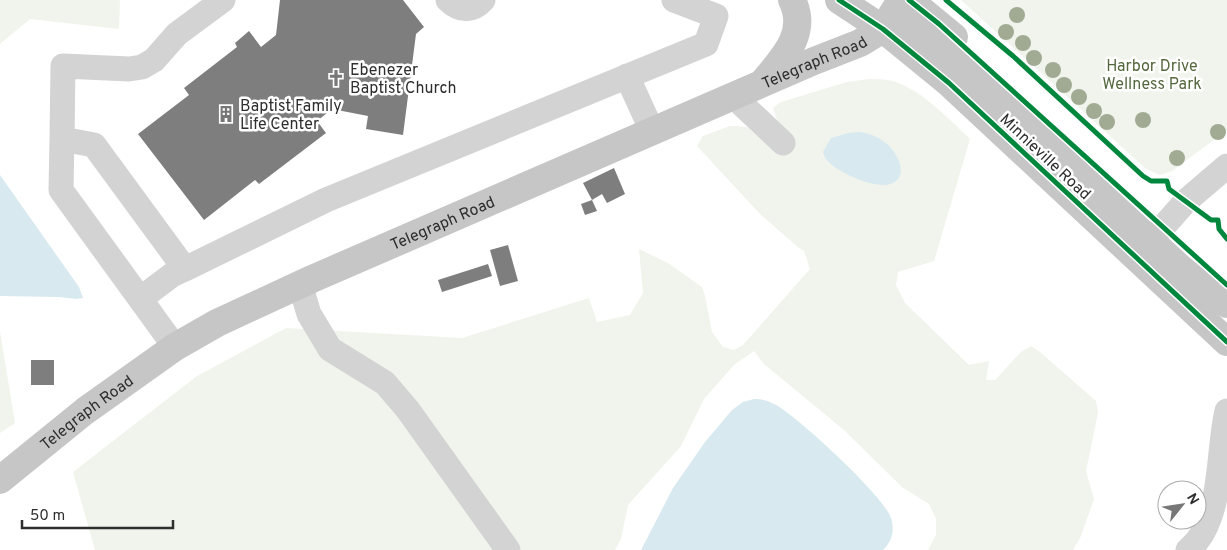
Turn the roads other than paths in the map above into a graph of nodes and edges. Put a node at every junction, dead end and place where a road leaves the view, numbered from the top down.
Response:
1 (223, 0) edge
2 (448, 0) edge
3 (483, 0) edge
4 (674, 0) edge
5 (792, 0) edge
6 (839, 0) edge
7 (901, 0) edge
8 (909, 0) edge
9 (883, 29) junction
10 (627, 76) junction
11 (763, 83) junction
12 (733, 96) junction
13 (652, 131) junction
14 (62, 139) junction
15 (783, 143) dead end
16 (1227, 166) edge
17 (1163, 227) junction
18 (185, 269) junction
19 (300, 284) junction
20 (1227, 285) edge
21 (140, 299) junction
22 (1227, 304) edge
23 (1227, 342) edge
24 (175, 347) junction
25 (1227, 411) edge
26 (0, 480) edge
27 (508, 550) edge
28 (1188, 550) edge

1 - 14 street
2 - 3 street
4 - 10 street
5 - 11 main road
6 - 9 main road, Minnieville Road
7 - 9 main road, Telegraph Road
8 - 17 main road, Minnieville Road
9 - 11 main road, Telegraph Road
9 - 22 main road
9 - 23 main road, Minnieville Road
10 - 13 street
10 - 18 street
11 - 12 main road, Telegraph Road
12 - 13 main road, Telegraph Road
12 - 15 street
13 - 19 main road, Telegraph Road
14 - 18 street
14 - 21 street
16 - 17 street
17 - 20 main road, Minnieville Road
18 - 21 street
19 - 24 main road, Telegraph Road
19 - 27 street
21 - 24 street
24 - 26 main road, Telegraph Road
25 - 28 street

